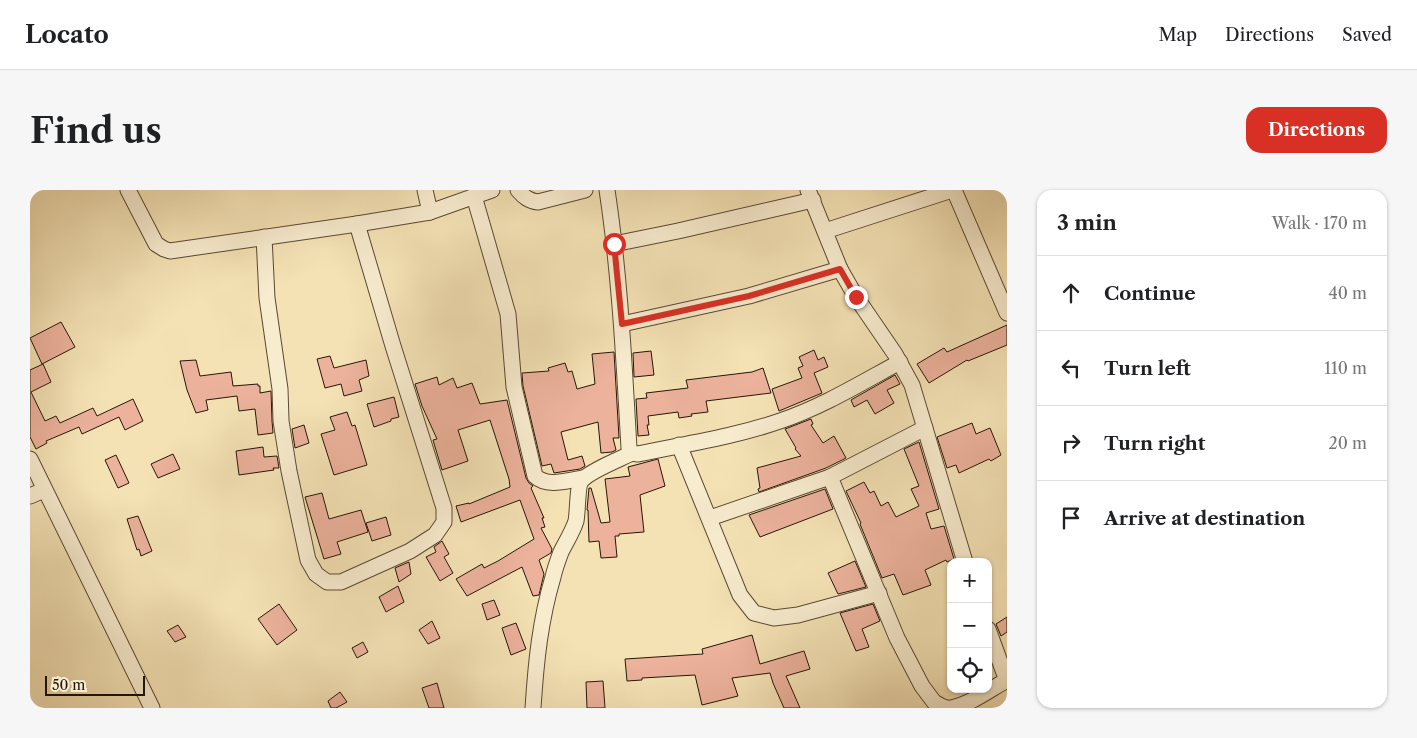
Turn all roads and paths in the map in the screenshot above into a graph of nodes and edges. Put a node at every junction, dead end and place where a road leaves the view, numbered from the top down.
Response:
1 (128, 190) edge
2 (425, 190) edge
3 (492, 190) edge
4 (518, 190) edge
5 (584, 190) edge
6 (607, 190) edge
7 (953, 190) edge
8 (811, 195) edge
9 (474, 196) junction
10 (430, 212) junction
11 (357, 224) junction
12 (825, 230) junction
13 (264, 237) junction
14 (614, 244) junction
15 (840, 269) junction
16 (1007, 313) edge
17 (622, 324) junction
18 (900, 362) junction
19 (925, 428) junction
20 (679, 446) junction
21 (632, 453) junction
22 (30, 459) edge
23 (830, 477) junction
24 (584, 478) junction
25 (44, 490) junction
26 (30, 496) edge
27 (710, 518) junction
28 (964, 558) edge
29 (879, 593) junction
30 (992, 640) edge
31 (1007, 680) edge
32 (152, 708) edge
33 (532, 708) edge
34 (944, 708) edge

1 - 13 street
2 - 10 street
3 - 9 street
4 - 5 street
6 - 14 street
7 - 12 street
7 - 16 street
8 - 12 street
8 - 14 street
9 - 10 street
9 - 24 street
10 - 11 street
11 - 13 street
11 - 13 street
12 - 15 street
14 - 17 street
15 - 17 street
15 - 18 street
17 - 21 street
18 - 19 street
18 - 20 street
19 - 23 street
19 - 28 street
20 - 21 street
20 - 27 street
21 - 24 street
22 - 25 street
23 - 27 street
23 - 29 street
24 - 33 street
25 - 26 street
25 - 32 street
27 - 29 street
29 - 34 street
30 - 31 street
31 - 34 street

